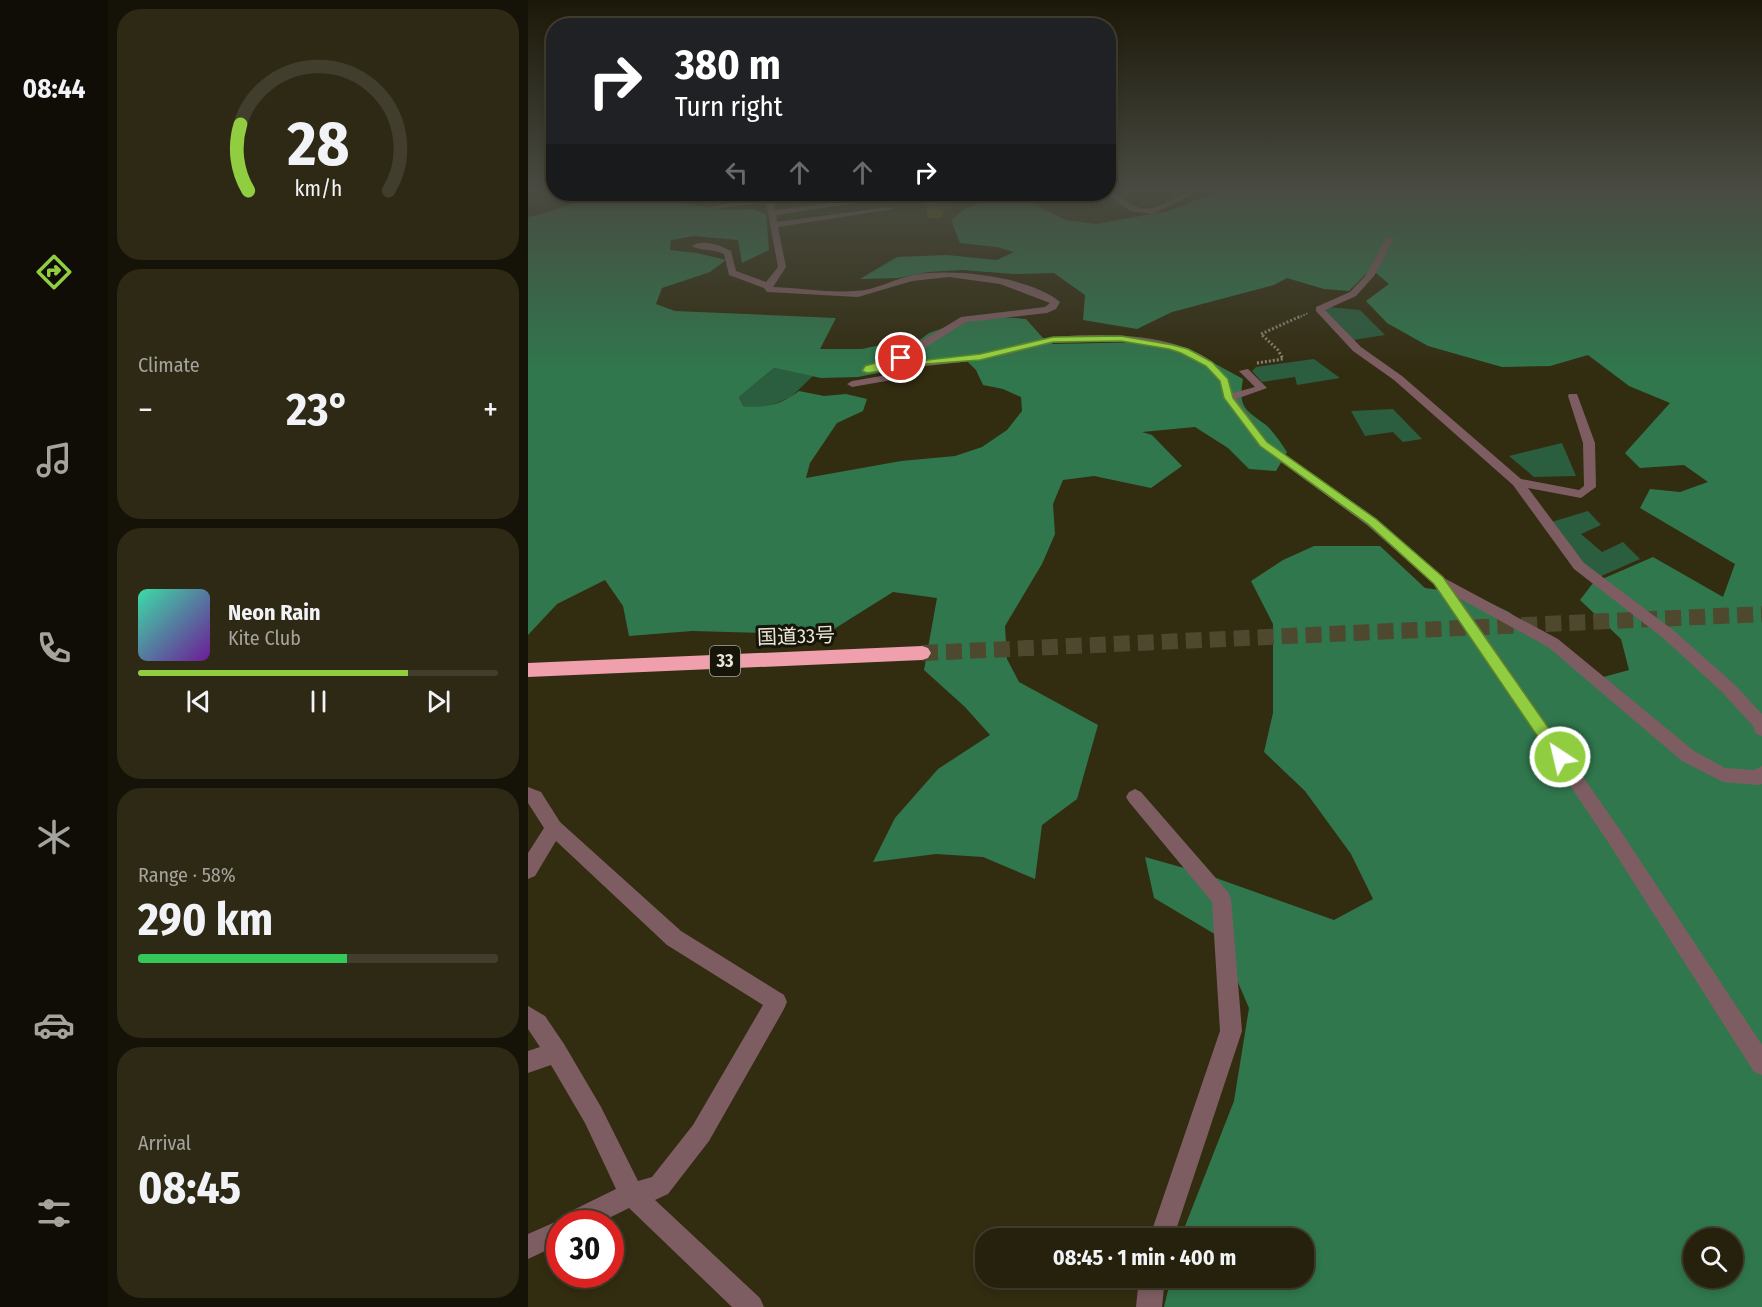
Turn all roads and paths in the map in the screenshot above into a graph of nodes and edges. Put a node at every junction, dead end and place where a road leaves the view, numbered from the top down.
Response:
1 (724, 251) edge
2 (779, 251) edge
3 (1384, 251) edge
4 (768, 286) junction
5 (1319, 309) junction
6 (960, 359) junction
7 (1244, 371) joint
8 (852, 384) dead end
9 (1574, 396) dead end
10 (1229, 398) junction
11 (1517, 482) junction
12 (1439, 580) junction
13 (922, 653) tunnel mouth
14 (528, 670) edge
15 (1762, 729) edge
16 (1762, 773) edge
17 (528, 795) edge
18 (1135, 797) dead end
19 (554, 828) junction
20 (528, 870) edge
21 (528, 1016) edge
22 (555, 1052) junction
23 (528, 1062) edge
24 (1762, 1064) edge
25 (632, 1195) junction
26 (601, 1210) edge
27 (1165, 1228) edge
28 (546, 1238) edge
29 (528, 1247) edge
30 (1151, 1288) edge
31 (751, 1307) edge
32 (1149, 1307) edge

1 - 4 street
2 - 4 street
3 - 5 street
4 - 6 street
5 - 7 path
5 - 11 street
6 - 8 street
6 - 10 street
7 - 10 street
9 - 11 street
10 - 12 street
11 - 15 street
12 - 16 street
12 - 24 street
13 - 14 highway, 国道33号 / 33
17 - 19 street
18 - 27 street
19 - 20 street
19 - 25 street
21 - 22 street
22 - 23 street
22 - 25 street
25 - 26 street
25 - 31 street
28 - 29 street
30 - 32 street

